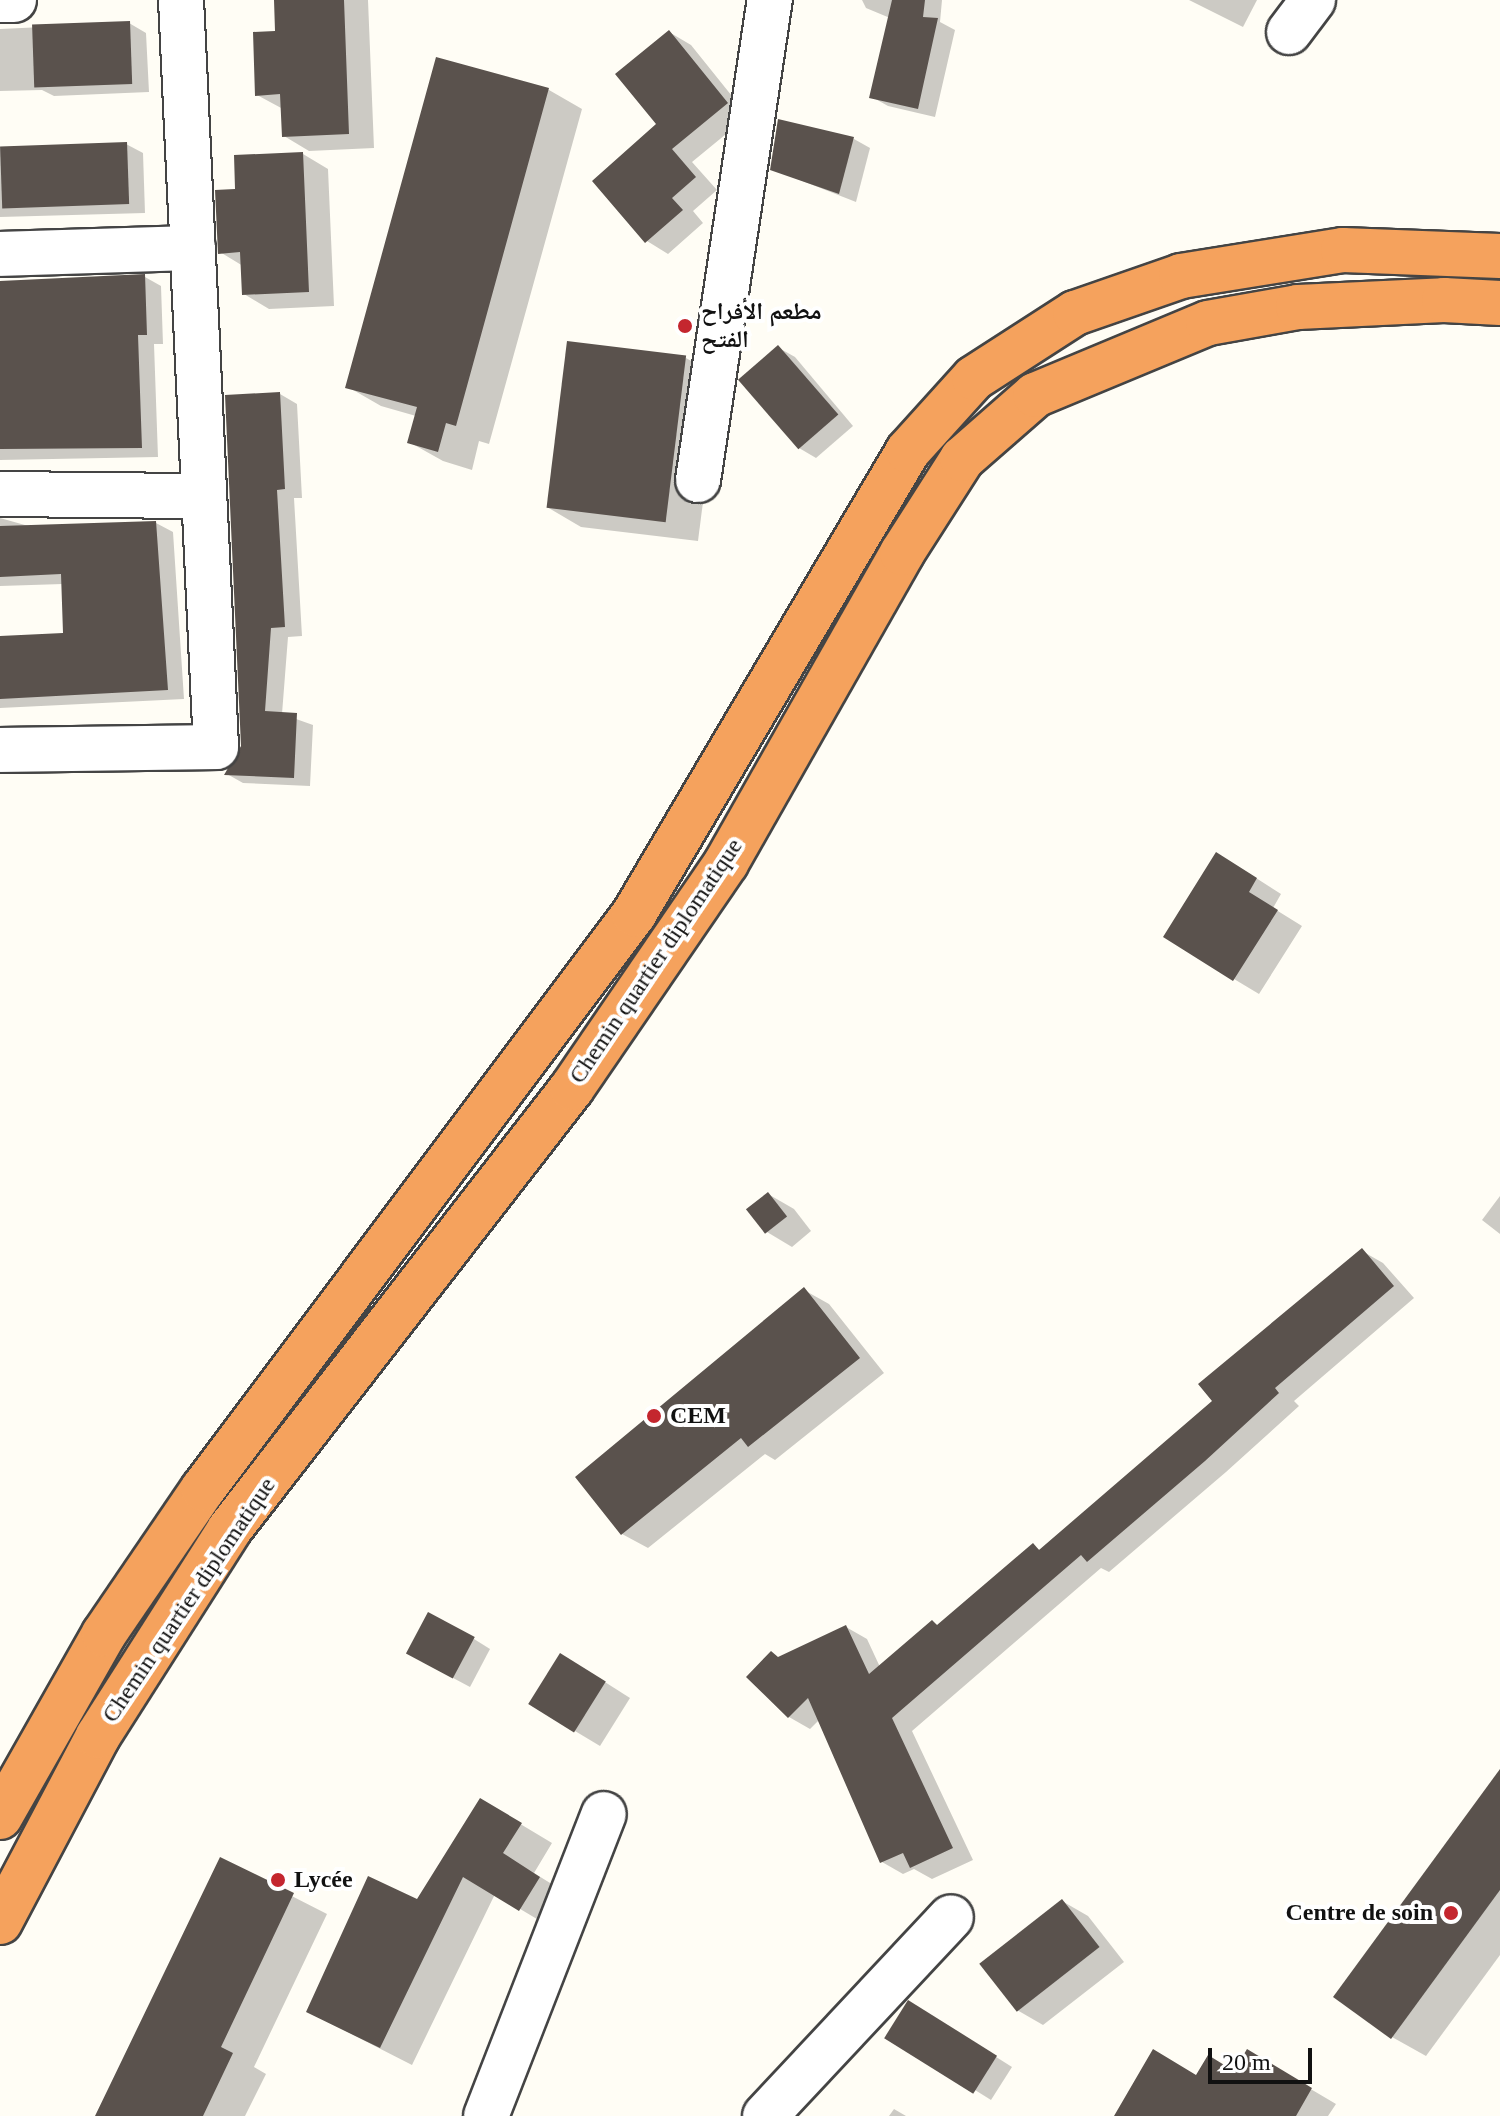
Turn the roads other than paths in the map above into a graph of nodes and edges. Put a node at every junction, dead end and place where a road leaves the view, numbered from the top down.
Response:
1 (0, 0) edge
2 (14, 0) edge
3 (181, 0) edge
4 (770, 0) edge
5 (193, 248) junction
6 (0, 254) edge
7 (1500, 256) edge
8 (1500, 303) edge
9 (698, 480) dead end
10 (0, 494) edge
11 (204, 496) junction
12 (0, 750) edge
13 (604, 1814) dead end
14 (0, 1817) edge
15 (951, 1917) dead end
16 (0, 1922) edge
17 (486, 2116) edge
18 (765, 2116) edge

1 - 2 street
3 - 5 street
4 - 9 street
5 - 6 street
5 - 11 street
7 - 14 highway
8 - 16 highway, Chemin quartier diplomatique
10 - 11 street
11 - 12 street
13 - 17 street
15 - 18 street

